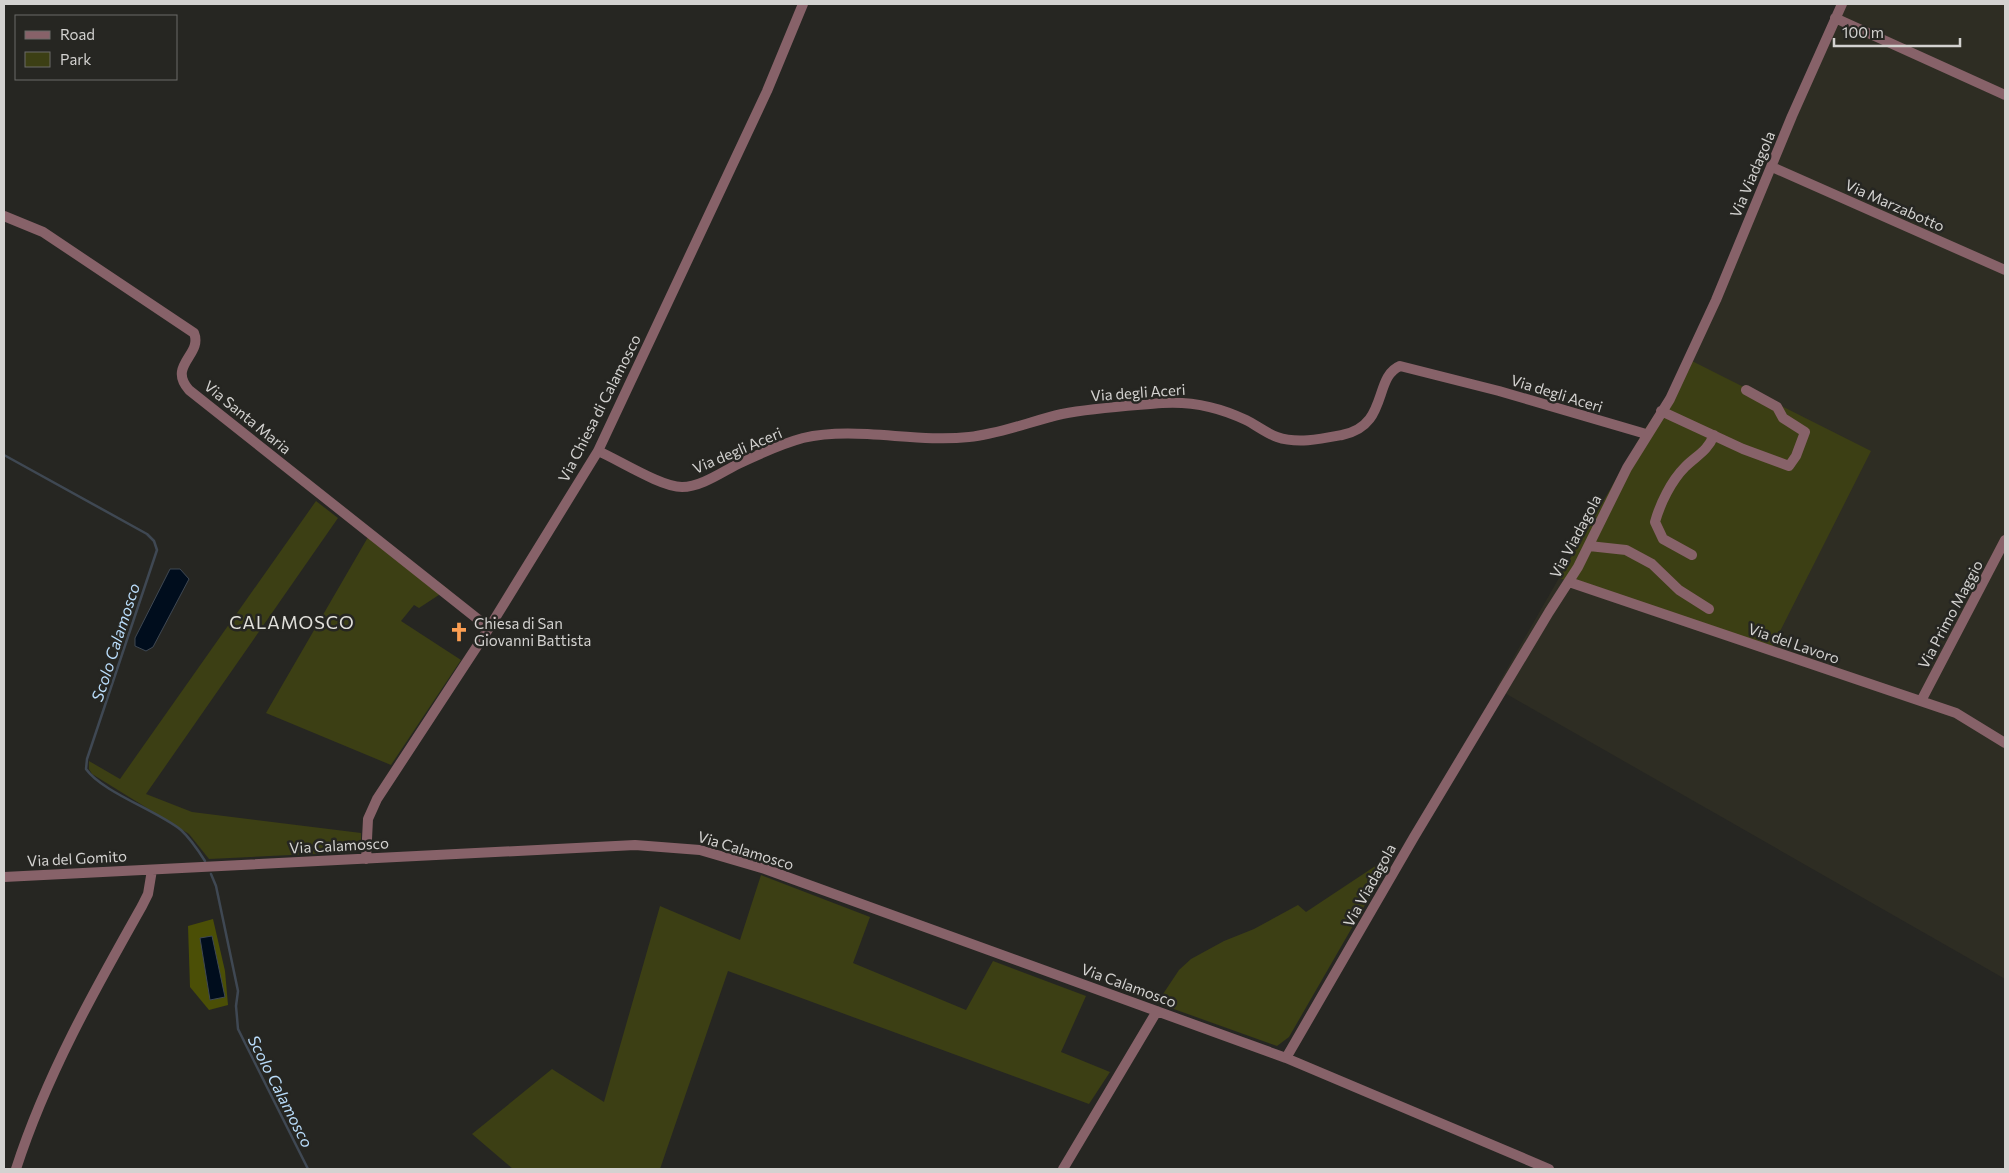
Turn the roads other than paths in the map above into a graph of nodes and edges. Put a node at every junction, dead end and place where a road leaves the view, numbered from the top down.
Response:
1 (803, 4) edge
2 (1842, 4) edge
3 (1835, 18) junction
4 (2005, 94) edge
5 (1772, 167) junction
6 (4, 216) edge
7 (2005, 270) edge
8 (1746, 390) dead end
9 (1661, 411) junction
10 (1646, 434) junction
11 (1714, 435) junction
12 (598, 451) junction
13 (2005, 540) edge
14 (1589, 546) junction
15 (1692, 554) dead end
16 (1569, 582) junction
17 (1709, 609) dead end
18 (490, 628) junction
19 (1921, 701) junction
20 (2005, 742) edge
21 (366, 859) junction
22 (152, 870) junction
23 (4, 877) edge
24 (1157, 1011) junction
25 (1286, 1058) junction
26 (16, 1169) edge
27 (1063, 1169) edge
28 (1549, 1169) edge

1 - 12 street, Via Chiesa di Calamosco
2 - 3 street, Via Viadagola
3 - 4 street
3 - 5 street, Via Viadagola
5 - 7 street, Via Marzabotto
5 - 9 street, Via Viadagola
6 - 18 street, Via Santa Maria
8 - 11 street
9 - 10 street, Via Viadagola
9 - 11 street
10 - 12 street, Via degli Aceri
10 - 14 street, Via Viadagola
11 - 15 street
12 - 18 street, Via Chiesa di Calamosco
13 - 19 street, Via Primo Maggio
14 - 16 street, Via Viadagola
14 - 17 street
16 - 19 street, Via del Lavoro
16 - 25 street, Via Viadagola
18 - 21 street, Via Chiesa di Calamosco
19 - 20 street, Via del Lavoro
21 - 22 street, Via Calamosco
21 - 24 street, Via Calamosco
22 - 23 street, Via del Gomito
22 - 26 street
24 - 25 street, Via Calamosco
24 - 27 street
25 - 28 street, Via Calamosco

